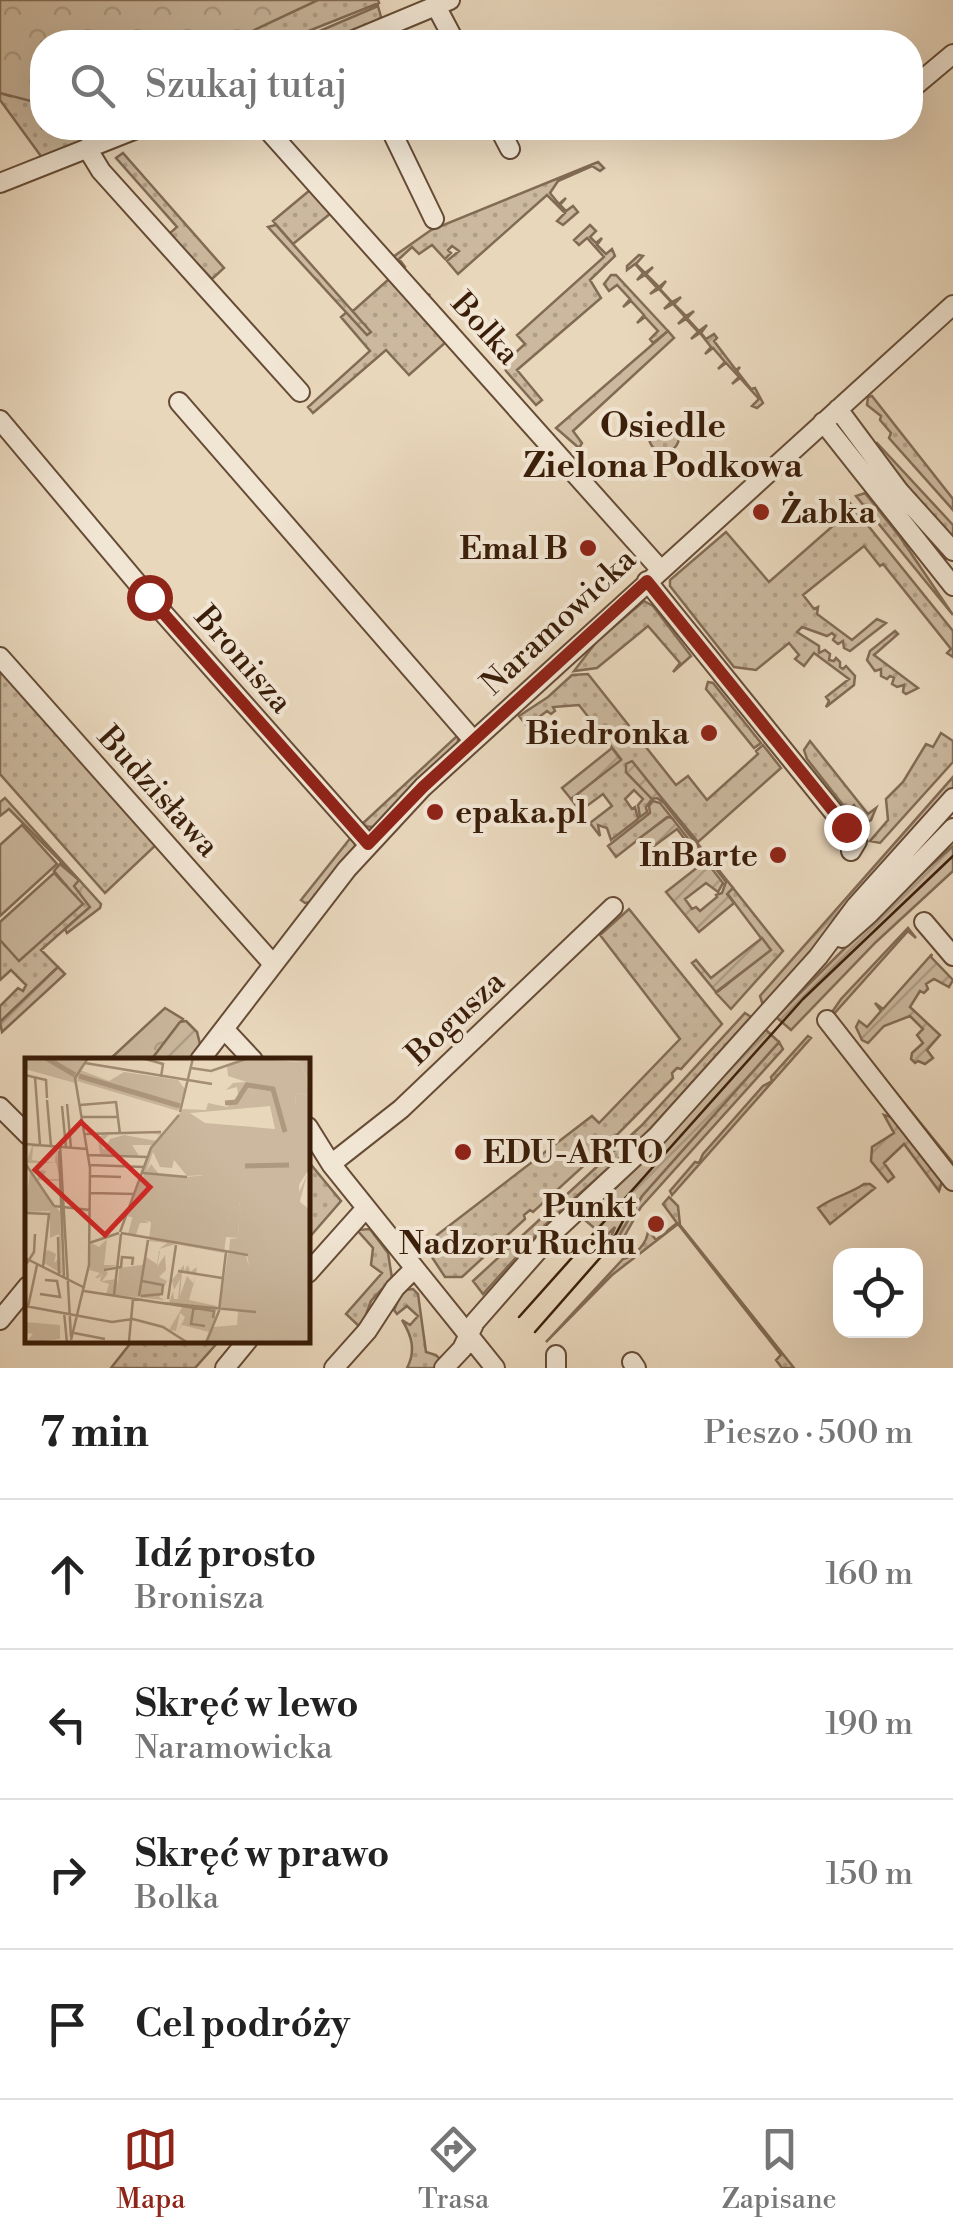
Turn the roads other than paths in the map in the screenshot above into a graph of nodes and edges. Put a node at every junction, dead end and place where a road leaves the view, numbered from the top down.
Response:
1 (443, 3) edge
2 (378, 30) edge
3 (451, 30) edge
4 (953, 54) edge
5 (923, 79) edge
6 (108, 140) edge
7 (276, 140) edge
8 (396, 140) edge
9 (505, 140) edge
10 (87, 148) junction
11 (510, 149) dead end
12 (0, 183) edge
13 (434, 220) dead end
14 (953, 305) edge
15 (300, 392) dead end
16 (179, 402) dead end
17 (838, 409) junction
18 (0, 420) edge
19 (823, 422) junction
20 (953, 552) edge
21 (653, 575) junction
22 (953, 586) edge
23 (0, 658) edge
24 (473, 740) junction
25 (953, 798) edge
26 (953, 828) edge
27 (368, 844) junction
28 (851, 851) dead end
29 (614, 906) dead end
30 (924, 922) dead end
31 (953, 956) edge
32 (818, 957) junction
33 (273, 964) junction
34 (828, 1020) dead end
35 (224, 1030) junction
36 (202, 1058) edge
37 (250, 1058) edge
38 (0, 1106) edge
39 (310, 1130) edge
40 (25, 1133) edge
41 (331, 1164) junction
42 (953, 1181) edge
43 (366, 1208) junction
44 (414, 1269) junction
45 (310, 1271) edge
46 (25, 1290) edge
47 (0, 1320) edge
48 (469, 1335) junction
49 (246, 1343) edge
50 (225, 1368) edge
51 (334, 1368) edge
52 (444, 1368) edge
53 (495, 1368) edge

1 - 2 street
1 - 3 street
4 - 5 street
6 - 10 street
7 - 21 street, Bolka
8 - 13 street
9 - 11 street
10 - 12 street
10 - 15 street
14 - 17 street, Naramowicka
16 - 24 street
17 - 19 street, Naramowicka
17 - 20 street
18 - 27 street, Bronisza
19 - 21 street, Naramowicka
19 - 22 street
21 - 24 street, Naramowicka
21 - 28 street, Bolka
23 - 33 street, Budzisława
24 - 27 street, Naramowicka
25 - 32 street
26 - 32 street
27 - 33 street, Naramowicka
29 - 41 street, Bogusza
30 - 31 street
32 - 48 street
33 - 35 street, Naramowicka
34 - 42 street
35 - 36 street, Naramowicka
35 - 37 street
38 - 40 street
39 - 41 street
41 - 43 street
43 - 44 street
43 - 45 street
44 - 48 street
44 - 51 street
46 - 47 street
48 - 52 street
48 - 53 street
49 - 50 street

